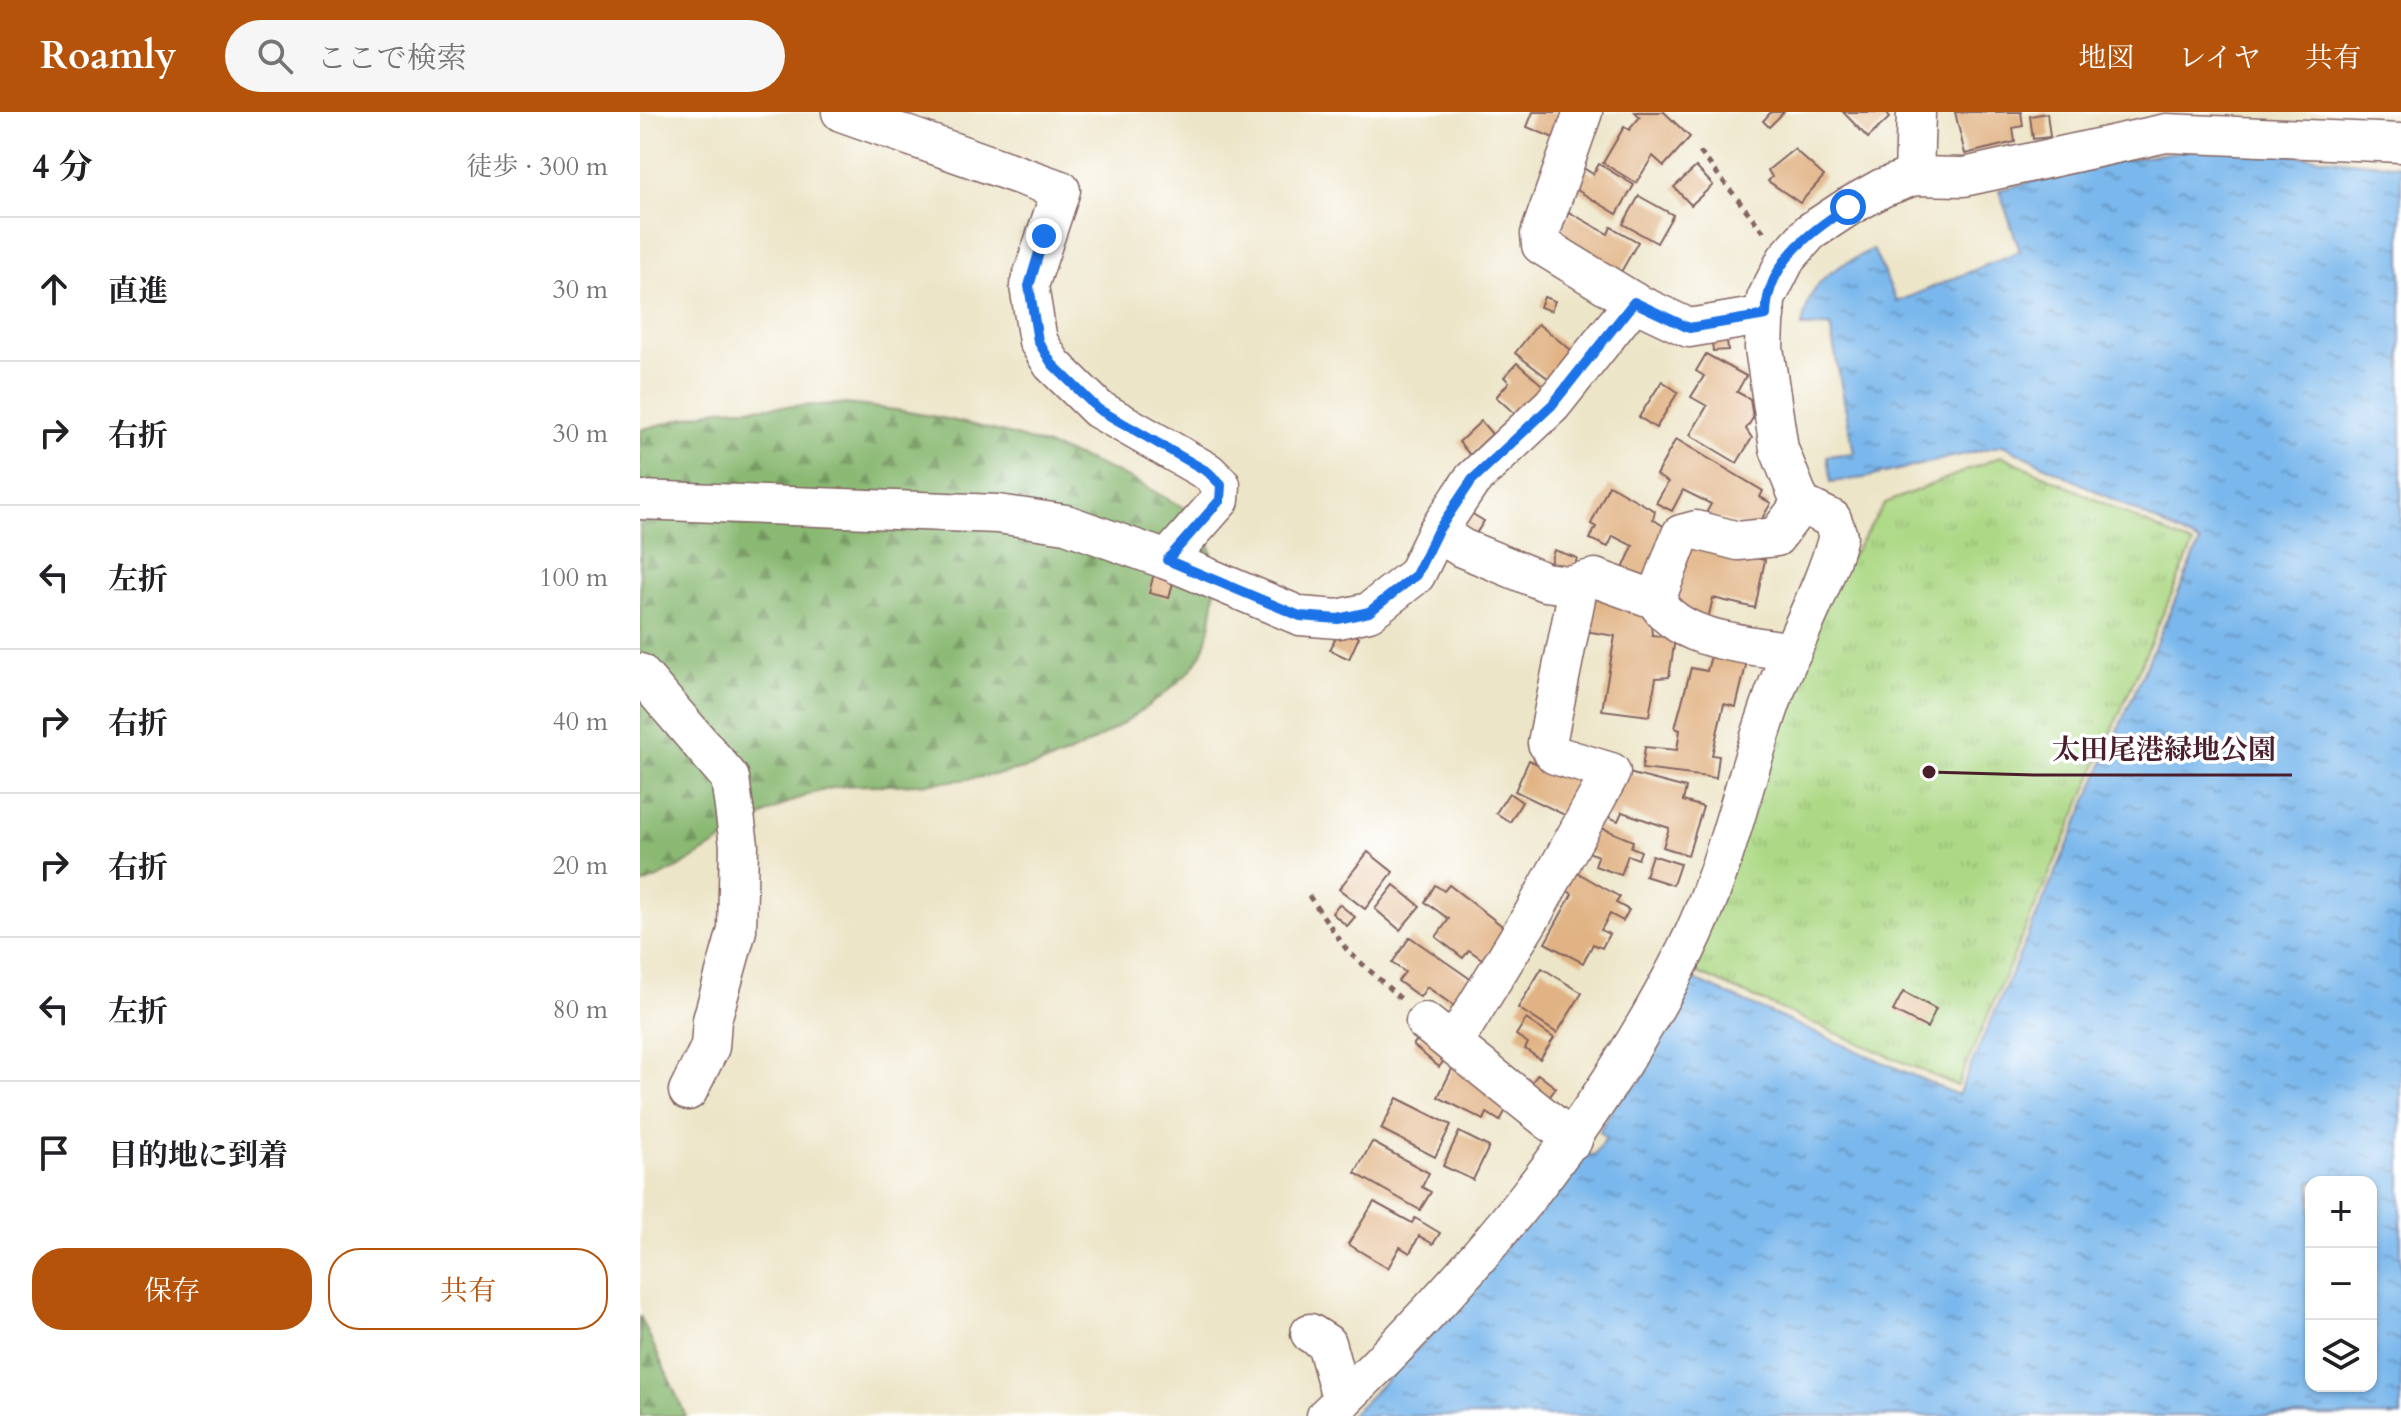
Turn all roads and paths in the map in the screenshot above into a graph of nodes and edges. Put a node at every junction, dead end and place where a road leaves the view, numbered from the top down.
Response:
1 (841, 112) edge
2 (1583, 112) edge
3 (1916, 112) edge
4 (2401, 143) edge
5 (1700, 152) dead end
6 (1914, 176) junction
7 (1786, 259) junction
8 (1634, 302) junction
9 (1766, 315) junction
10 (640, 500) edge
11 (1801, 504) junction
12 (1437, 532) junction
13 (1167, 560) junction
14 (1579, 583) junction
15 (1656, 600) junction
16 (1792, 652) junction
17 (640, 673) edge
18 (1309, 896) dead end
19 (1439, 1033) junction
20 (688, 1091) dead end
21 (1573, 1140) junction
22 (1310, 1333) dead end
23 (1334, 1408) edge

1 - 13 street
2 - 8 street
3 - 6 street
4 - 6 street
5 - 7 path
6 - 7 street
7 - 9 street
8 - 9 street
8 - 12 street
9 - 11 street
10 - 13 street
11 - 15 street
11 - 16 street
12 - 13 street
12 - 14 street
14 - 15 street
14 - 19 street
15 - 16 street
16 - 21 street
17 - 20 street
18 - 19 path
19 - 21 street
21 - 23 street
22 - 23 street

